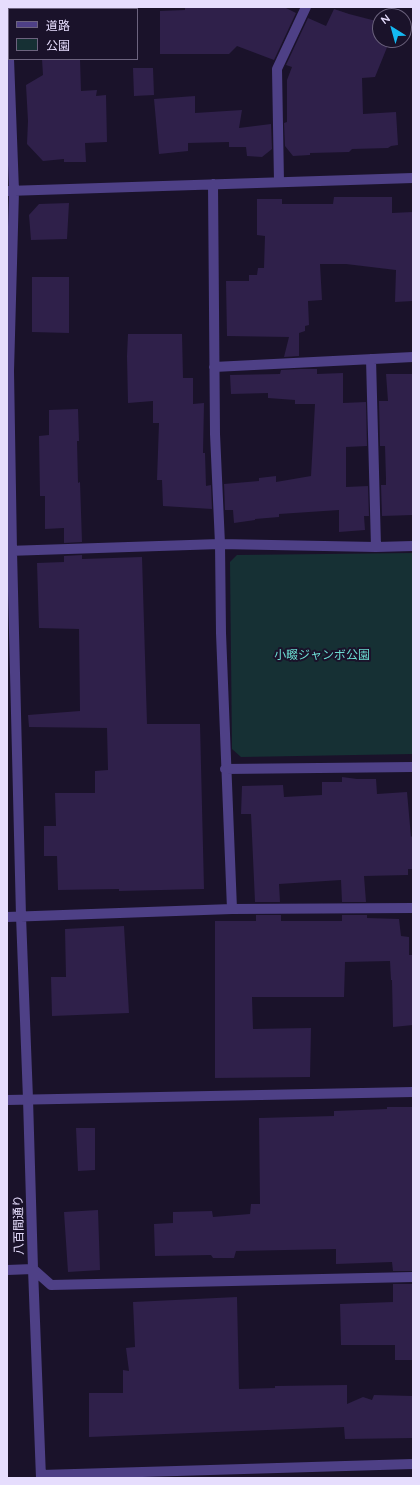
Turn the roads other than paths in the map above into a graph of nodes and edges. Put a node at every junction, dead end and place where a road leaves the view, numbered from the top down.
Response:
1 (306, 7) edge
2 (7, 11) edge
3 (8, 32) edge
4 (9, 60) edge
5 (413, 178) edge
6 (279, 182) junction
7 (212, 184) junction
8 (10, 191) edge
9 (413, 357) edge
10 (371, 359) junction
11 (214, 367) junction
12 (8, 371) edge
13 (220, 544) junction
14 (413, 546) edge
15 (376, 547) junction
16 (10, 551) edge
17 (12, 723) edge
18 (413, 767) edge
19 (225, 769) junction
20 (413, 908) edge
21 (232, 909) junction
22 (21, 916) junction
23 (7, 917) edge
24 (413, 1092) edge
25 (28, 1099) junction
26 (7, 1100) edge
27 (32, 1269) junction
28 (7, 1270) edge
29 (413, 1277) edge
30 (413, 1464) edge
31 (197, 1474) edge
32 (41, 1476) edge

1 - 6 street
2 - 3 street
4 - 8 street, 八百間通り
5 - 6 street
6 - 7 street
7 - 8 street
7 - 11 street
8 - 12 street, 八百間通り
9 - 10 street
10 - 11 street
10 - 15 street
11 - 13 street
12 - 16 street, 八百間通り
13 - 15 street
13 - 16 street
13 - 19 street
14 - 15 street
16 - 17 street, 八百間通り
17 - 22 street, 八百間通り
18 - 19 street
19 - 21 street
20 - 21 street
21 - 22 street
22 - 23 street
22 - 25 street, 八百間通り
24 - 25 street
25 - 26 street
25 - 27 street, 八百間通り
27 - 28 street
27 - 29 street
27 - 32 street, 八百間通り
30 - 31 street
31 - 32 street

